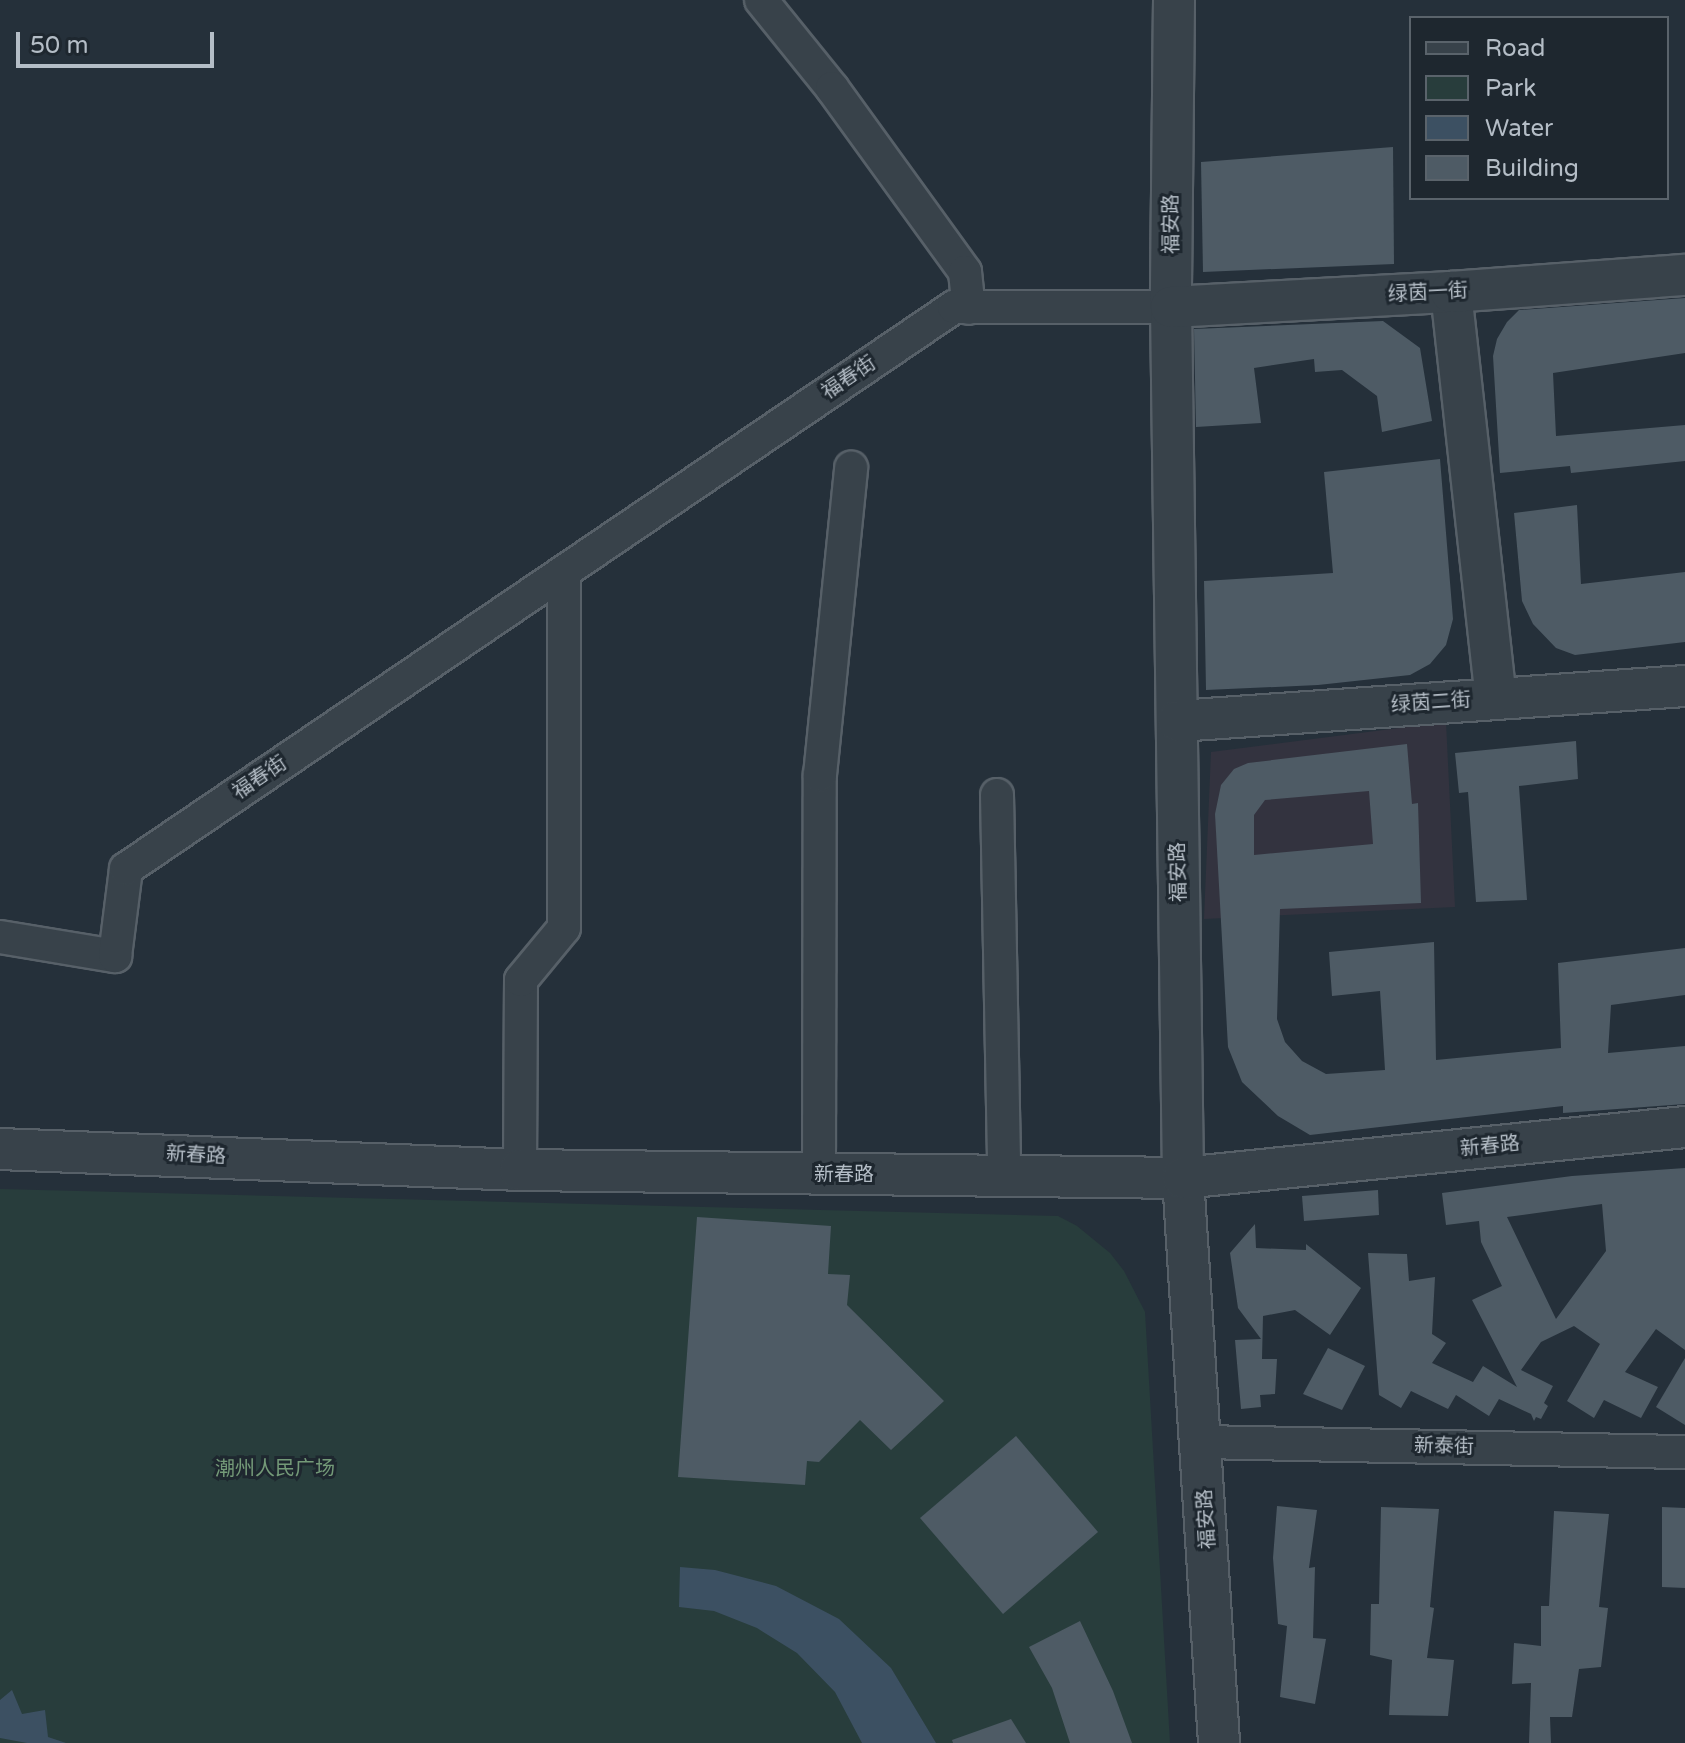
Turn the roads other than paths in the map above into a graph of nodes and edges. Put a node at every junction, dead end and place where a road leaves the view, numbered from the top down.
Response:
1 (761, 0) edge
2 (1174, 0) edge
3 (1685, 275) edge
4 (1451, 292) junction
5 (1171, 307) junction
6 (969, 308) junction
7 (851, 468) dead end
8 (564, 572) junction
9 (1685, 686) edge
10 (1496, 699) junction
11 (1178, 721) junction
12 (997, 795) dead end
13 (0, 937) edge
14 (1685, 1127) edge
15 (0, 1149) edge
16 (520, 1170) junction
17 (819, 1175) junction
18 (1004, 1176) junction
19 (1183, 1178) junction
20 (1202, 1442) junction
21 (1685, 1452) edge
22 (1219, 1743) edge

1 - 6 street
2 - 5 street, 福安路
3 - 4 street, 绿茵一街
4 - 5 street, 绿茵一街
4 - 10 street
5 - 6 street, 福春街
5 - 11 street, 福安路
6 - 8 street, 福春街
7 - 17 street
8 - 13 street, 福春街
8 - 16 street
9 - 10 street, 绿茵二街
10 - 11 street, 绿茵二街
11 - 19 street, 福安路
12 - 18 street
14 - 19 street, 新春路
15 - 16 street, 新春路
16 - 17 street, 新春路
17 - 18 street, 新春路
18 - 19 street, 新春路
19 - 20 street, 福安路
20 - 21 street, 新泰街
20 - 22 street, 福安路

